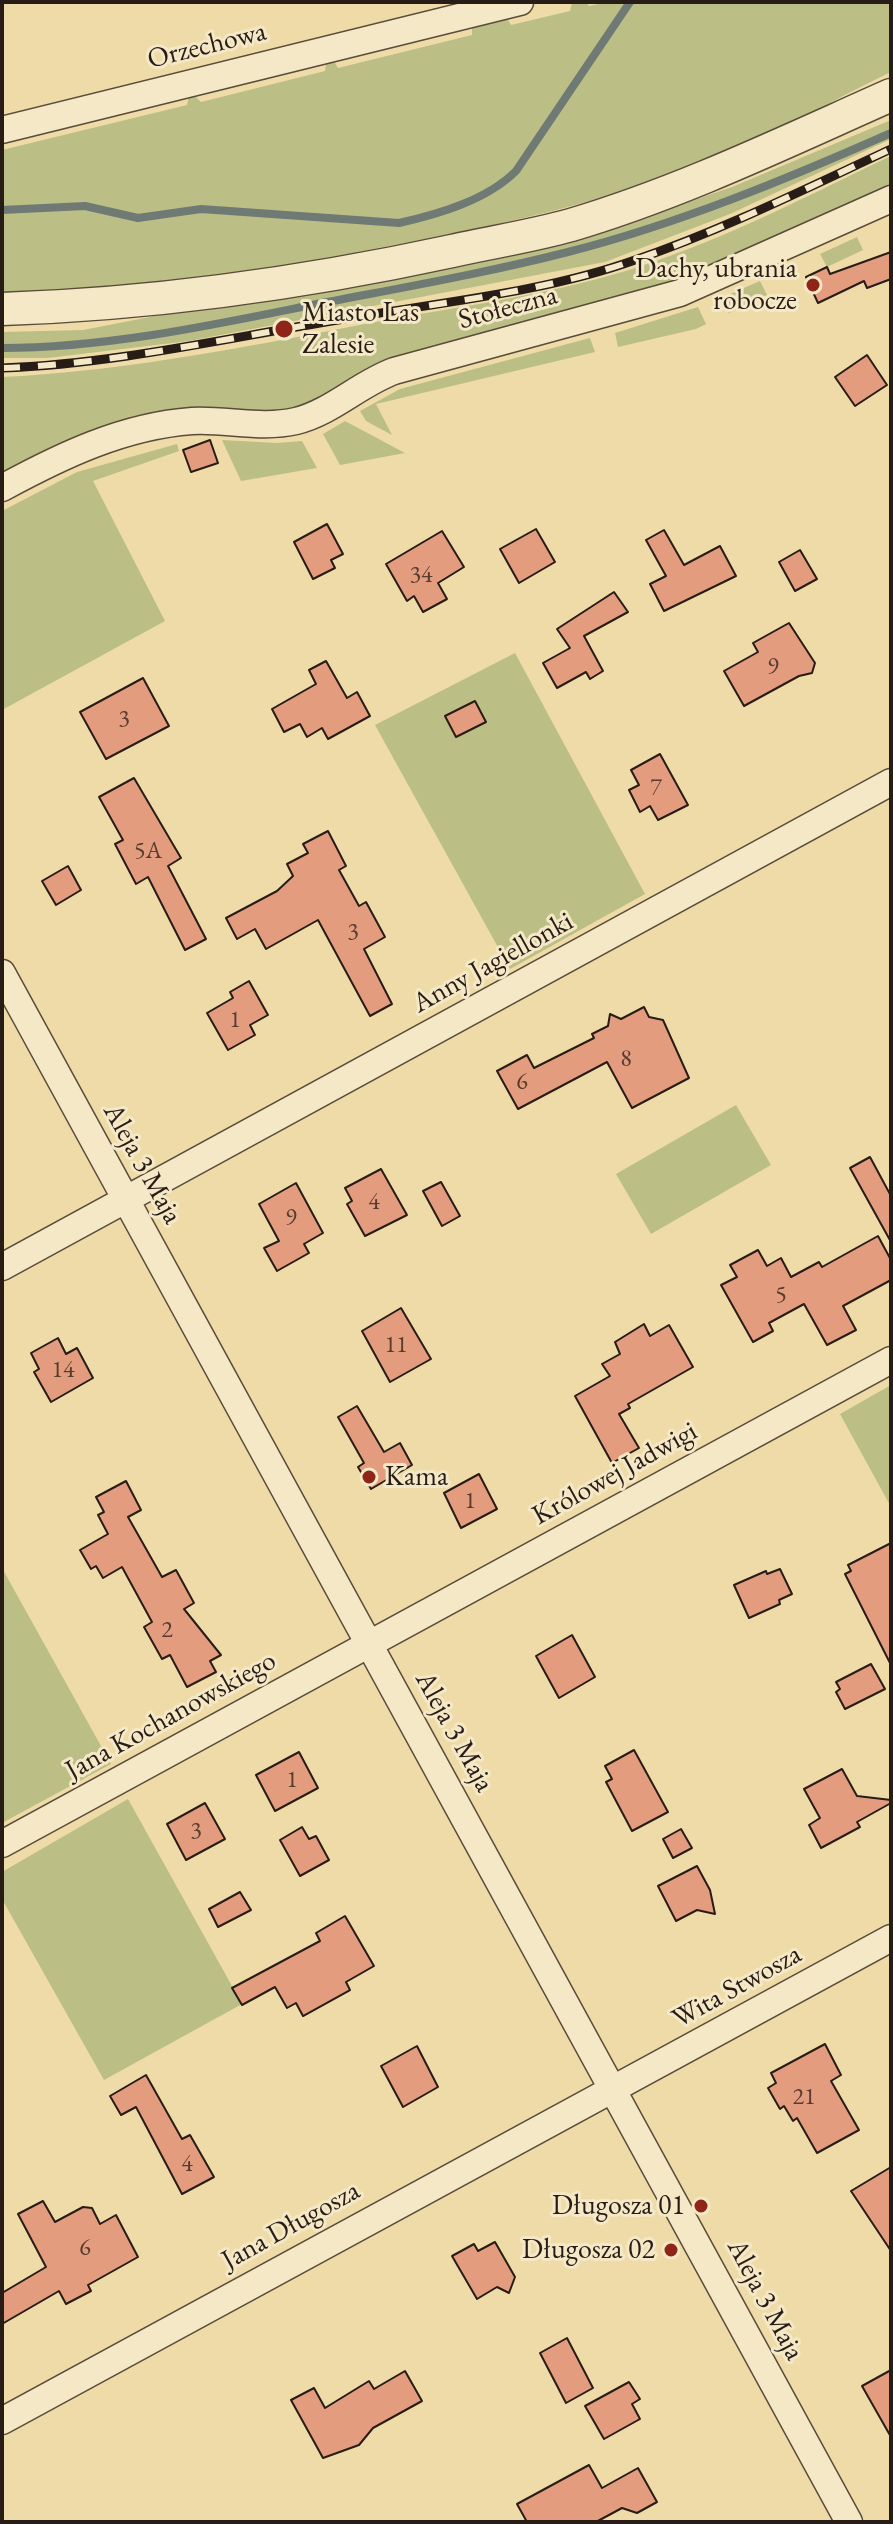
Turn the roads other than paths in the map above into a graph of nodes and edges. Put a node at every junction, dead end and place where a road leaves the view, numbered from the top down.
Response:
1 (520, 2) edge
2 (891, 95) edge
3 (2, 130) edge
4 (891, 199) edge
5 (2, 309) edge
6 (2, 488) edge
7 (891, 782) edge
8 (2, 973) edge
9 (125, 1200) junction
10 (2, 1267) edge
11 (891, 1360) edge
12 (370, 1644) junction
13 (2, 1844) edge
14 (891, 1938) edge
15 (614, 2092) junction
16 (2, 2421) edge
17 (849, 2522) edge

1 - 3 street, Orzechowa
2 - 5 street
4 - 6 street, Stołeczna
7 - 9 street, Anny Jagiellonki
8 - 9 street, Aleja 3 Maja
9 - 10 street, Anny Jagiellonki
9 - 12 street, Aleja 3 Maja
11 - 12 street, Królowej Jadwigi
12 - 13 street, Jana Kochanowskiego
12 - 15 street, Aleja 3 Maja
14 - 15 street, Wita Stwosza
15 - 16 street, Jana Długosza
15 - 17 street, Aleja 3 Maja

